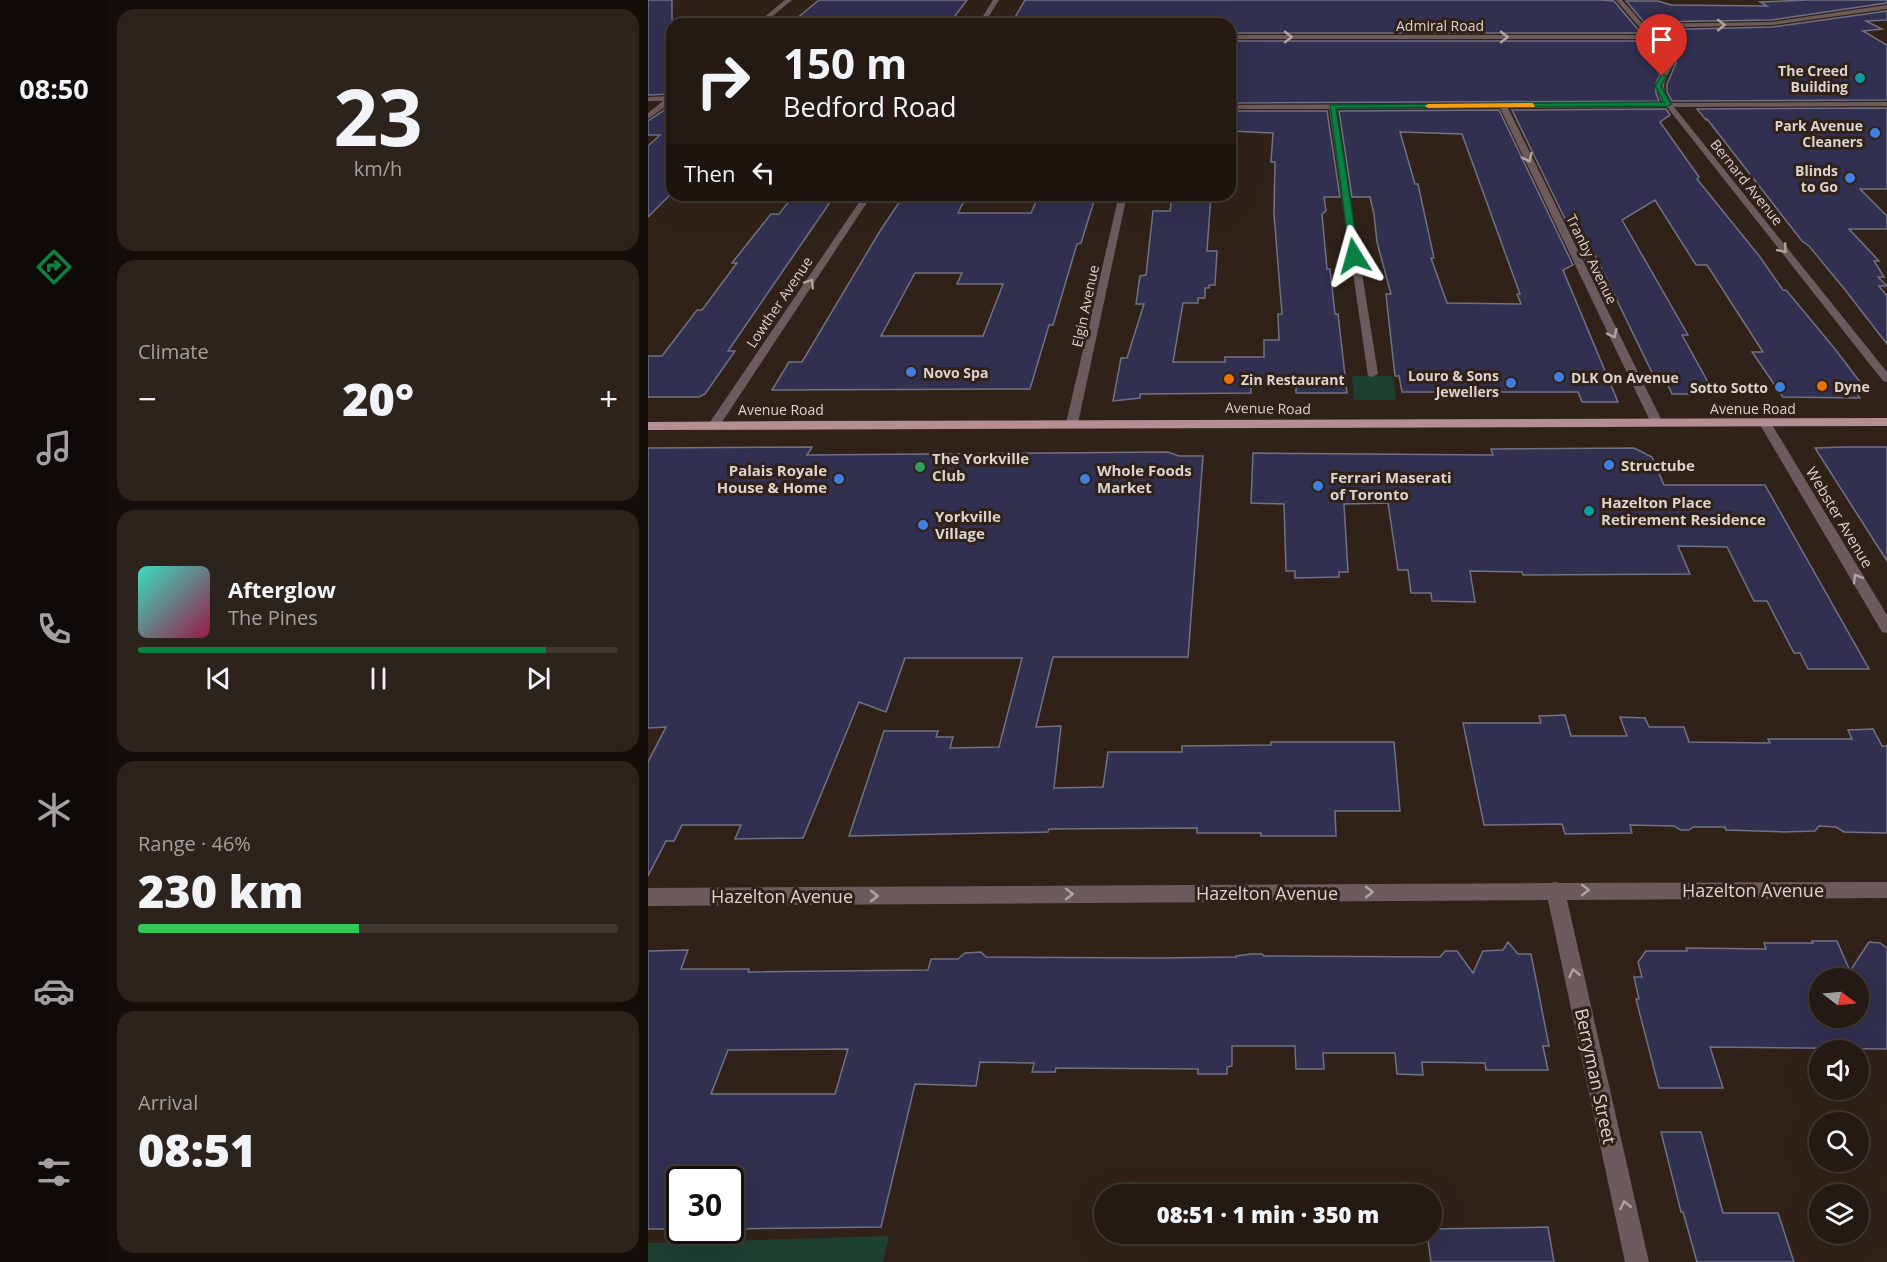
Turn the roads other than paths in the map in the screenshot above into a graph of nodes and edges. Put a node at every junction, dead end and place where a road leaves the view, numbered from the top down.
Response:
1 (789, 0) edge
2 (996, 0) edge
3 (1619, 0) edge
4 (1887, 7) edge
5 (766, 18) edge
6 (985, 18) edge
7 (1642, 26) junction
8 (1236, 37) edge
9 (1650, 37) junction
10 (648, 99) edge
11 (666, 99) edge
12 (666, 104) edge
13 (1668, 104) junction
14 (1887, 104) edge
15 (1503, 105) junction
16 (1332, 106) junction
17 (1236, 107) edge
18 (648, 117) edge
19 (864, 201) edge
20 (1122, 201) edge
21 (1372, 374) dead end
22 (1887, 379) edge
23 (1887, 422) edge
24 (1072, 423) junction
25 (1657, 423) junction
26 (1765, 423) junction
27 (714, 425) junction
28 (648, 426) edge
29 (1887, 628) edge
30 (1556, 890) junction
31 (1887, 890) edge
32 (648, 897) edge
33 (1637, 1262) edge

1 - 5 street
2 - 6 street
3 - 7 street, Bernard Avenue
7 -> 4 street
7 - 9 street, Bernard Avenue
8 -> 9 street, Admiral Road
9 - 13 street, Bernard Avenue
10 - 11 street
12 - 18 street
13 - 14 street
13 - 15 street
13 -> 22 street, Bernard Avenue
15 - 16 street
15 -> 25 street, Tranby Avenue
16 - 17 street
16 - 21 street
27 -> 19 street, Lowther Avenue
20 - 24 street, Elgin Avenue
23 - 26 main road, Avenue Road
24 - 25 main road, Avenue Road
24 - 27 main road, Avenue Road
25 - 26 main road, Avenue Road
29 -> 26 street, Webster Avenue
27 - 28 main road, Avenue Road
30 -> 31 street, Hazelton Avenue
32 -> 30 street, Hazelton Avenue
33 -> 30 street, Berryman Street

